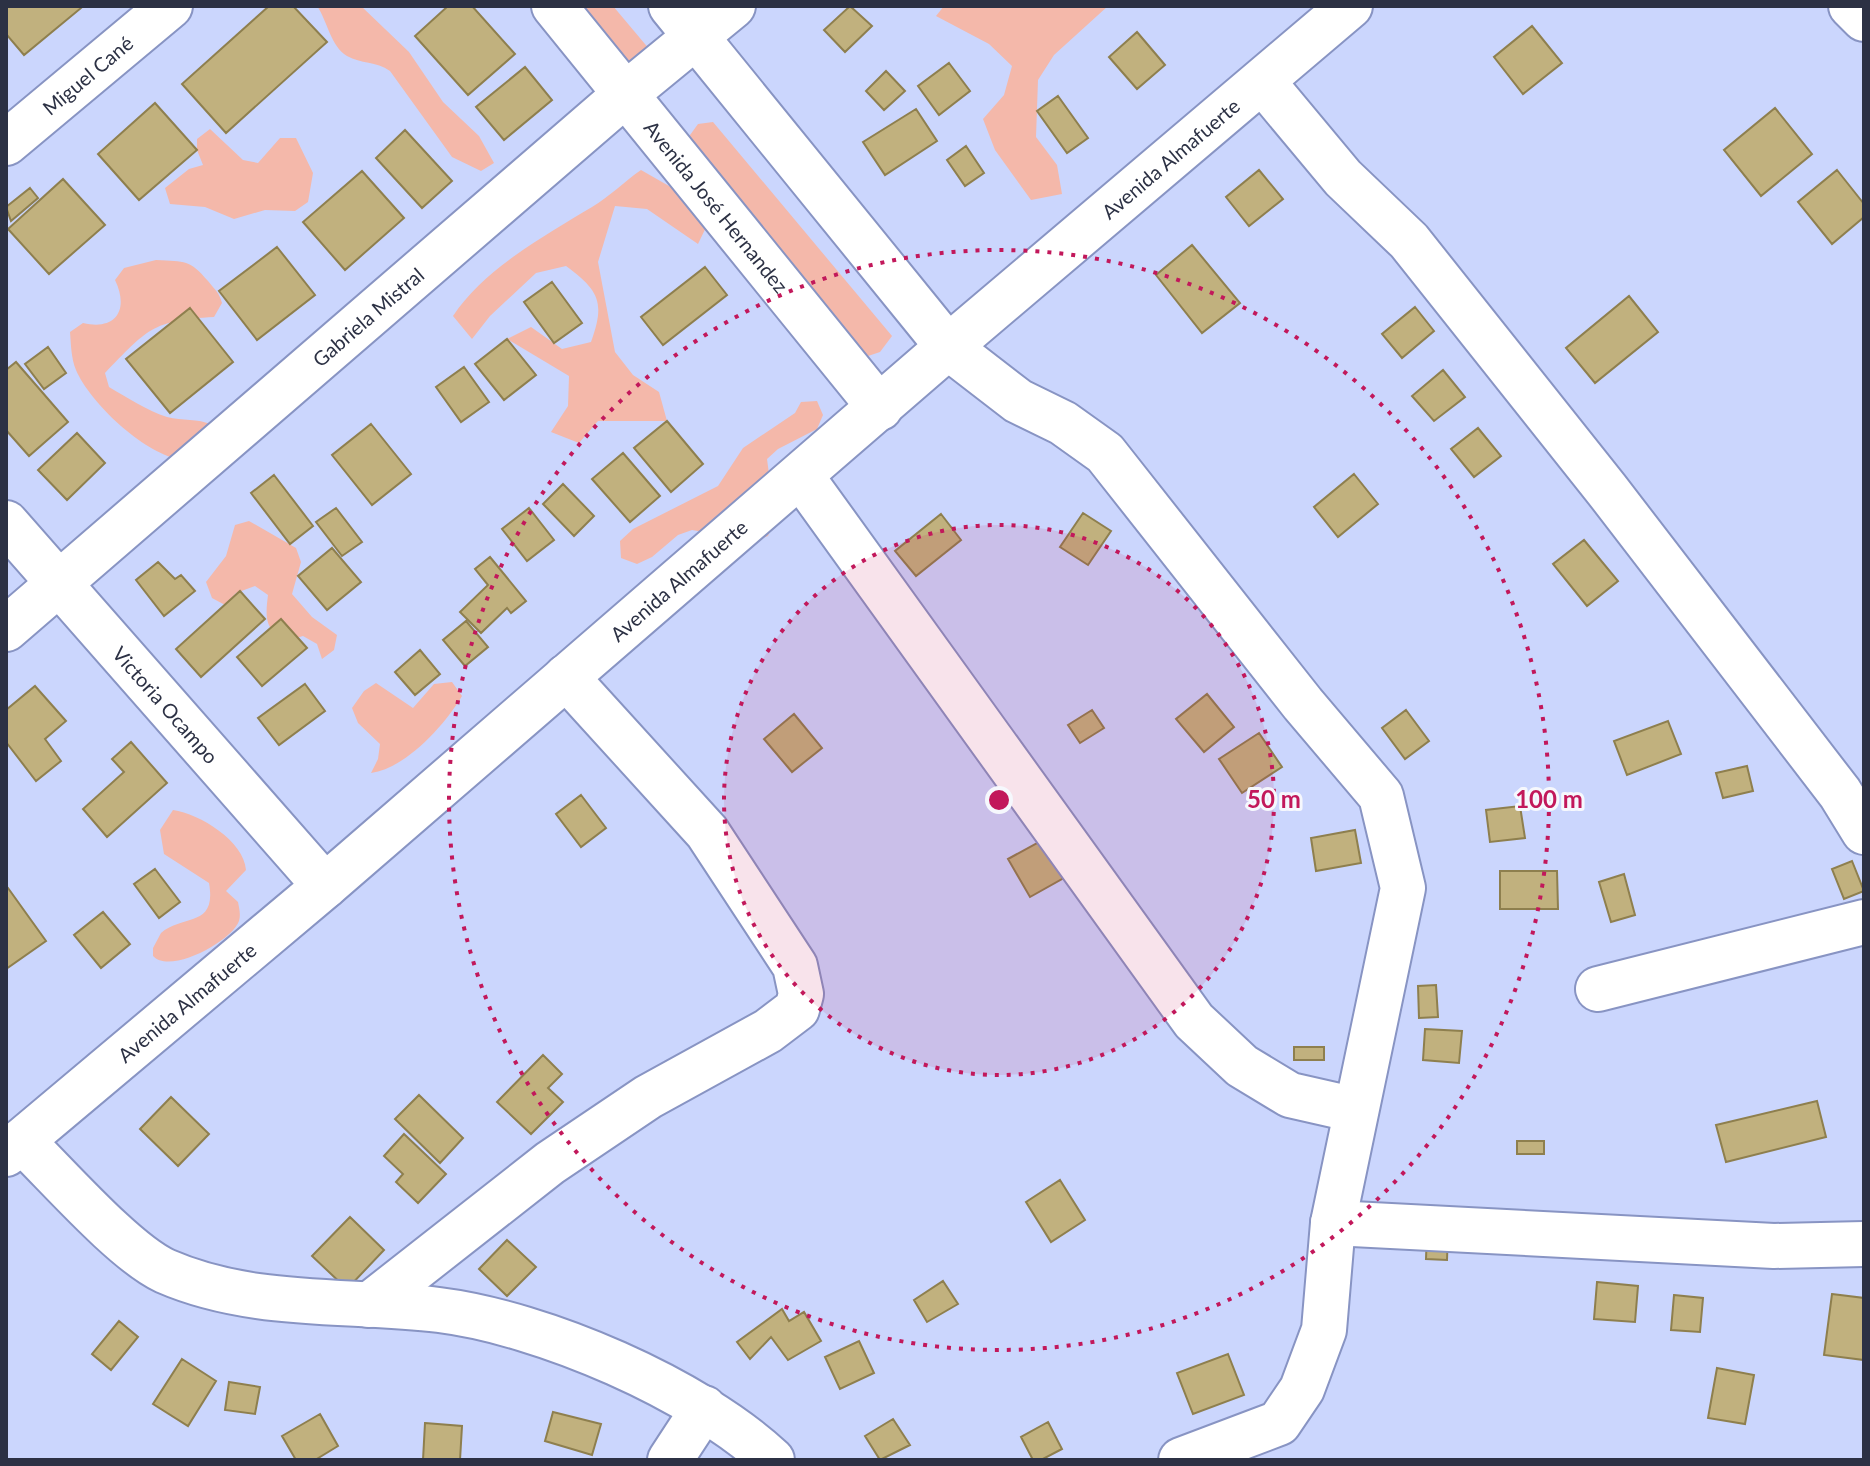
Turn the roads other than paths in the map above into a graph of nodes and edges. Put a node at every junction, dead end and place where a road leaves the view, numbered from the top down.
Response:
1 (170, 6) edge
2 (554, 6) edge
3 (733, 6) edge
4 (1350, 6) edge
5 (1851, 6) edge
6 (1864, 19) edge
7 (683, 21) edge
8 (1263, 82) junction
9 (627, 93) junction
10 (6, 143) edge
11 (948, 347) junction
12 (880, 408) junction
13 (801, 476) junction
14 (6, 523) edge
15 (61, 583) junction
16 (6, 629) edge
17 (566, 677) junction
18 (1864, 832) edge
19 (325, 886) junction
20 (1864, 922) edge
21 (1598, 989) dead end
22 (1356, 1110) junction
23 (14, 1148) edge
24 (1333, 1223) junction
25 (1864, 1244) edge
26 (369, 1305) junction
27 (704, 1408) junction
28 (670, 1460) edge
29 (772, 1460) edge
30 (1181, 1460) edge

1 - 10 street, Miguel Cané
2 - 9 street, Avenida José Hernandez
3 - 7 street, Gabriela Mistral
4 - 8 street, Avenida Almafuerte
5 - 6 street
7 - 9 street, Gabriela Mistral
7 - 11 street
8 - 11 street, Avenida Almafuerte
8 - 18 street
9 - 12 street, Avenida José Hernandez
9 - 15 street, Gabriela Mistral
11 - 12 street, Avenida Almafuerte
11 - 22 street
12 - 13 street, Avenida Almafuerte
13 - 17 street, Avenida Almafuerte
13 - 22 street
14 - 15 street, Victoria Ocampo
15 - 16 street, Gabriela Mistral
15 - 19 street, Victoria Ocampo
17 - 19 street, Avenida Almafuerte
17 - 26 street
19 - 23 street, Avenida Almafuerte
20 - 21 street
22 - 24 street
23 - 26 street
24 - 25 street
24 - 30 street
26 - 27 street
27 - 28 street
27 - 29 street

